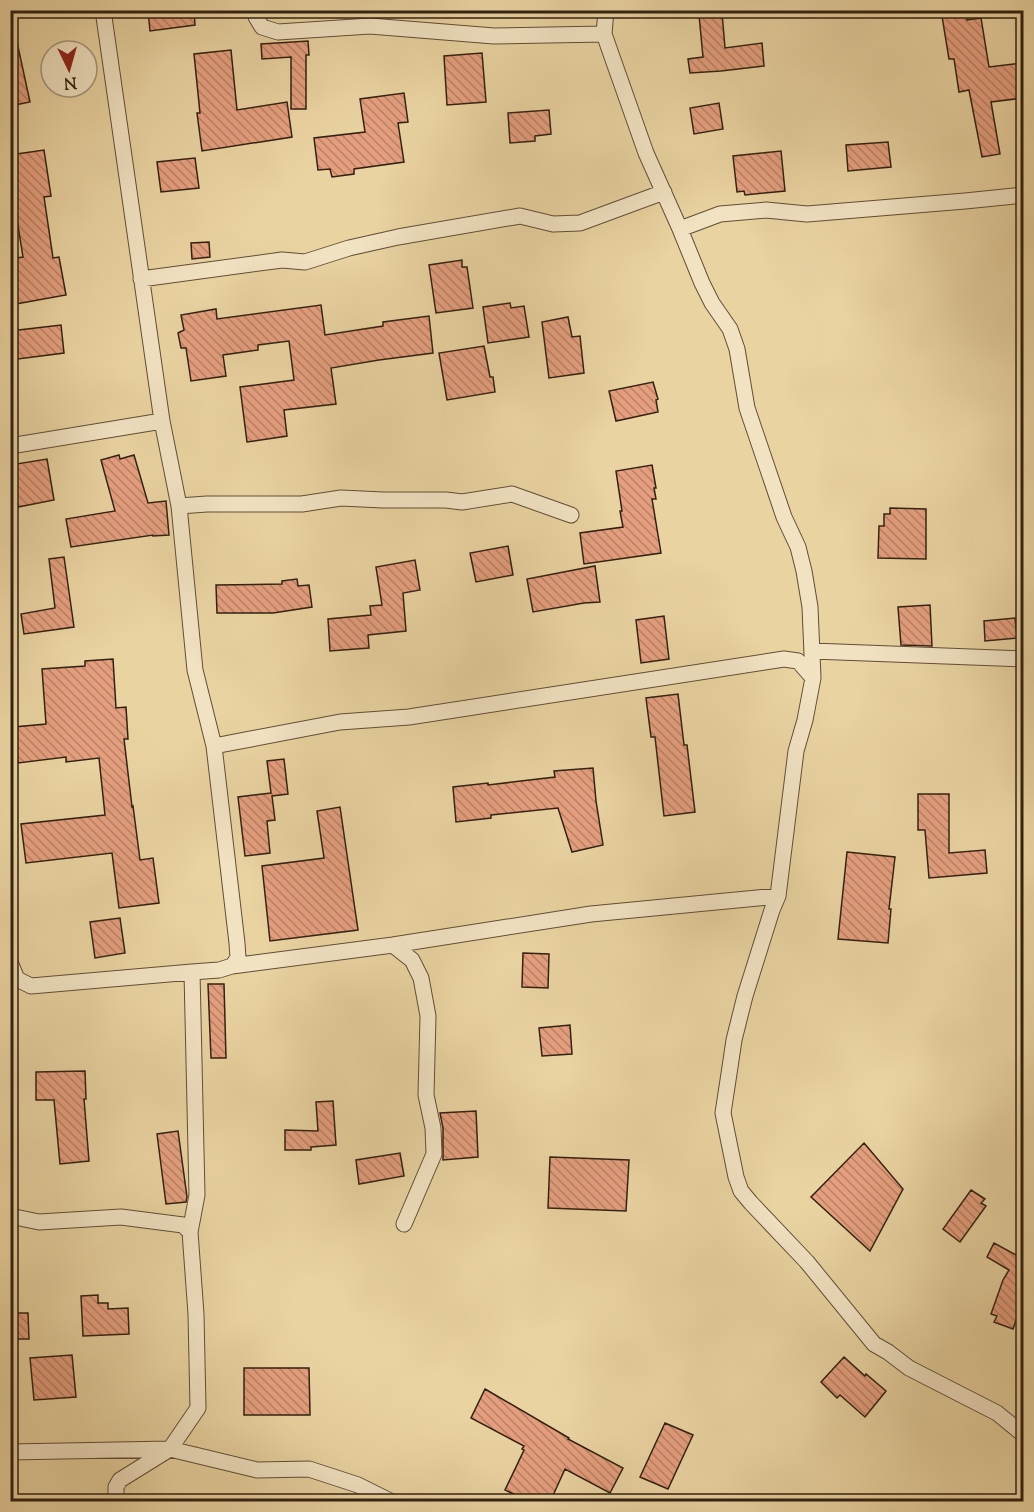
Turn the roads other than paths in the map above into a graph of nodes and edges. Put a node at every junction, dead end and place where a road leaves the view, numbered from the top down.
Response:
1 (104, 10) edge
2 (256, 10) edge
3 (606, 10) edge
4 (604, 34) junction
5 (664, 192) junction
6 (1023, 195) edge
7 (680, 229) junction
8 (141, 279) junction
9 (162, 422) junction
10 (10, 446) edge
11 (179, 506) junction
12 (571, 515) dead end
13 (812, 651) junction
14 (1023, 659) edge
15 (813, 678) junction
16 (214, 746) junction
17 (778, 896) junction
18 (393, 945) junction
19 (232, 966) junction
20 (11, 967) edge
21 (192, 972) junction
22 (10, 1216) edge
23 (404, 1224) dead end
24 (190, 1232) junction
25 (1023, 1435) edge
26 (170, 1449) junction
27 (10, 1452) edge
28 (116, 1502) edge
29 (392, 1502) edge

1 - 8 street
2 - 4 street
3 - 4 street
4 - 5 street
5 - 7 street
5 - 8 street
6 - 7 street
7 - 13 street
8 - 9 street
9 - 10 street
9 - 11 street
11 - 12 street
11 - 16 street
13 - 14 street
13 - 15 street
15 - 16 street
15 - 17 street
16 - 19 street
17 - 18 street
17 - 25 street
18 - 19 street
18 - 23 street
19 - 21 street
20 - 21 street
21 - 24 street
22 - 24 street
24 - 26 street
26 - 27 street
26 - 28 street
26 - 29 street

